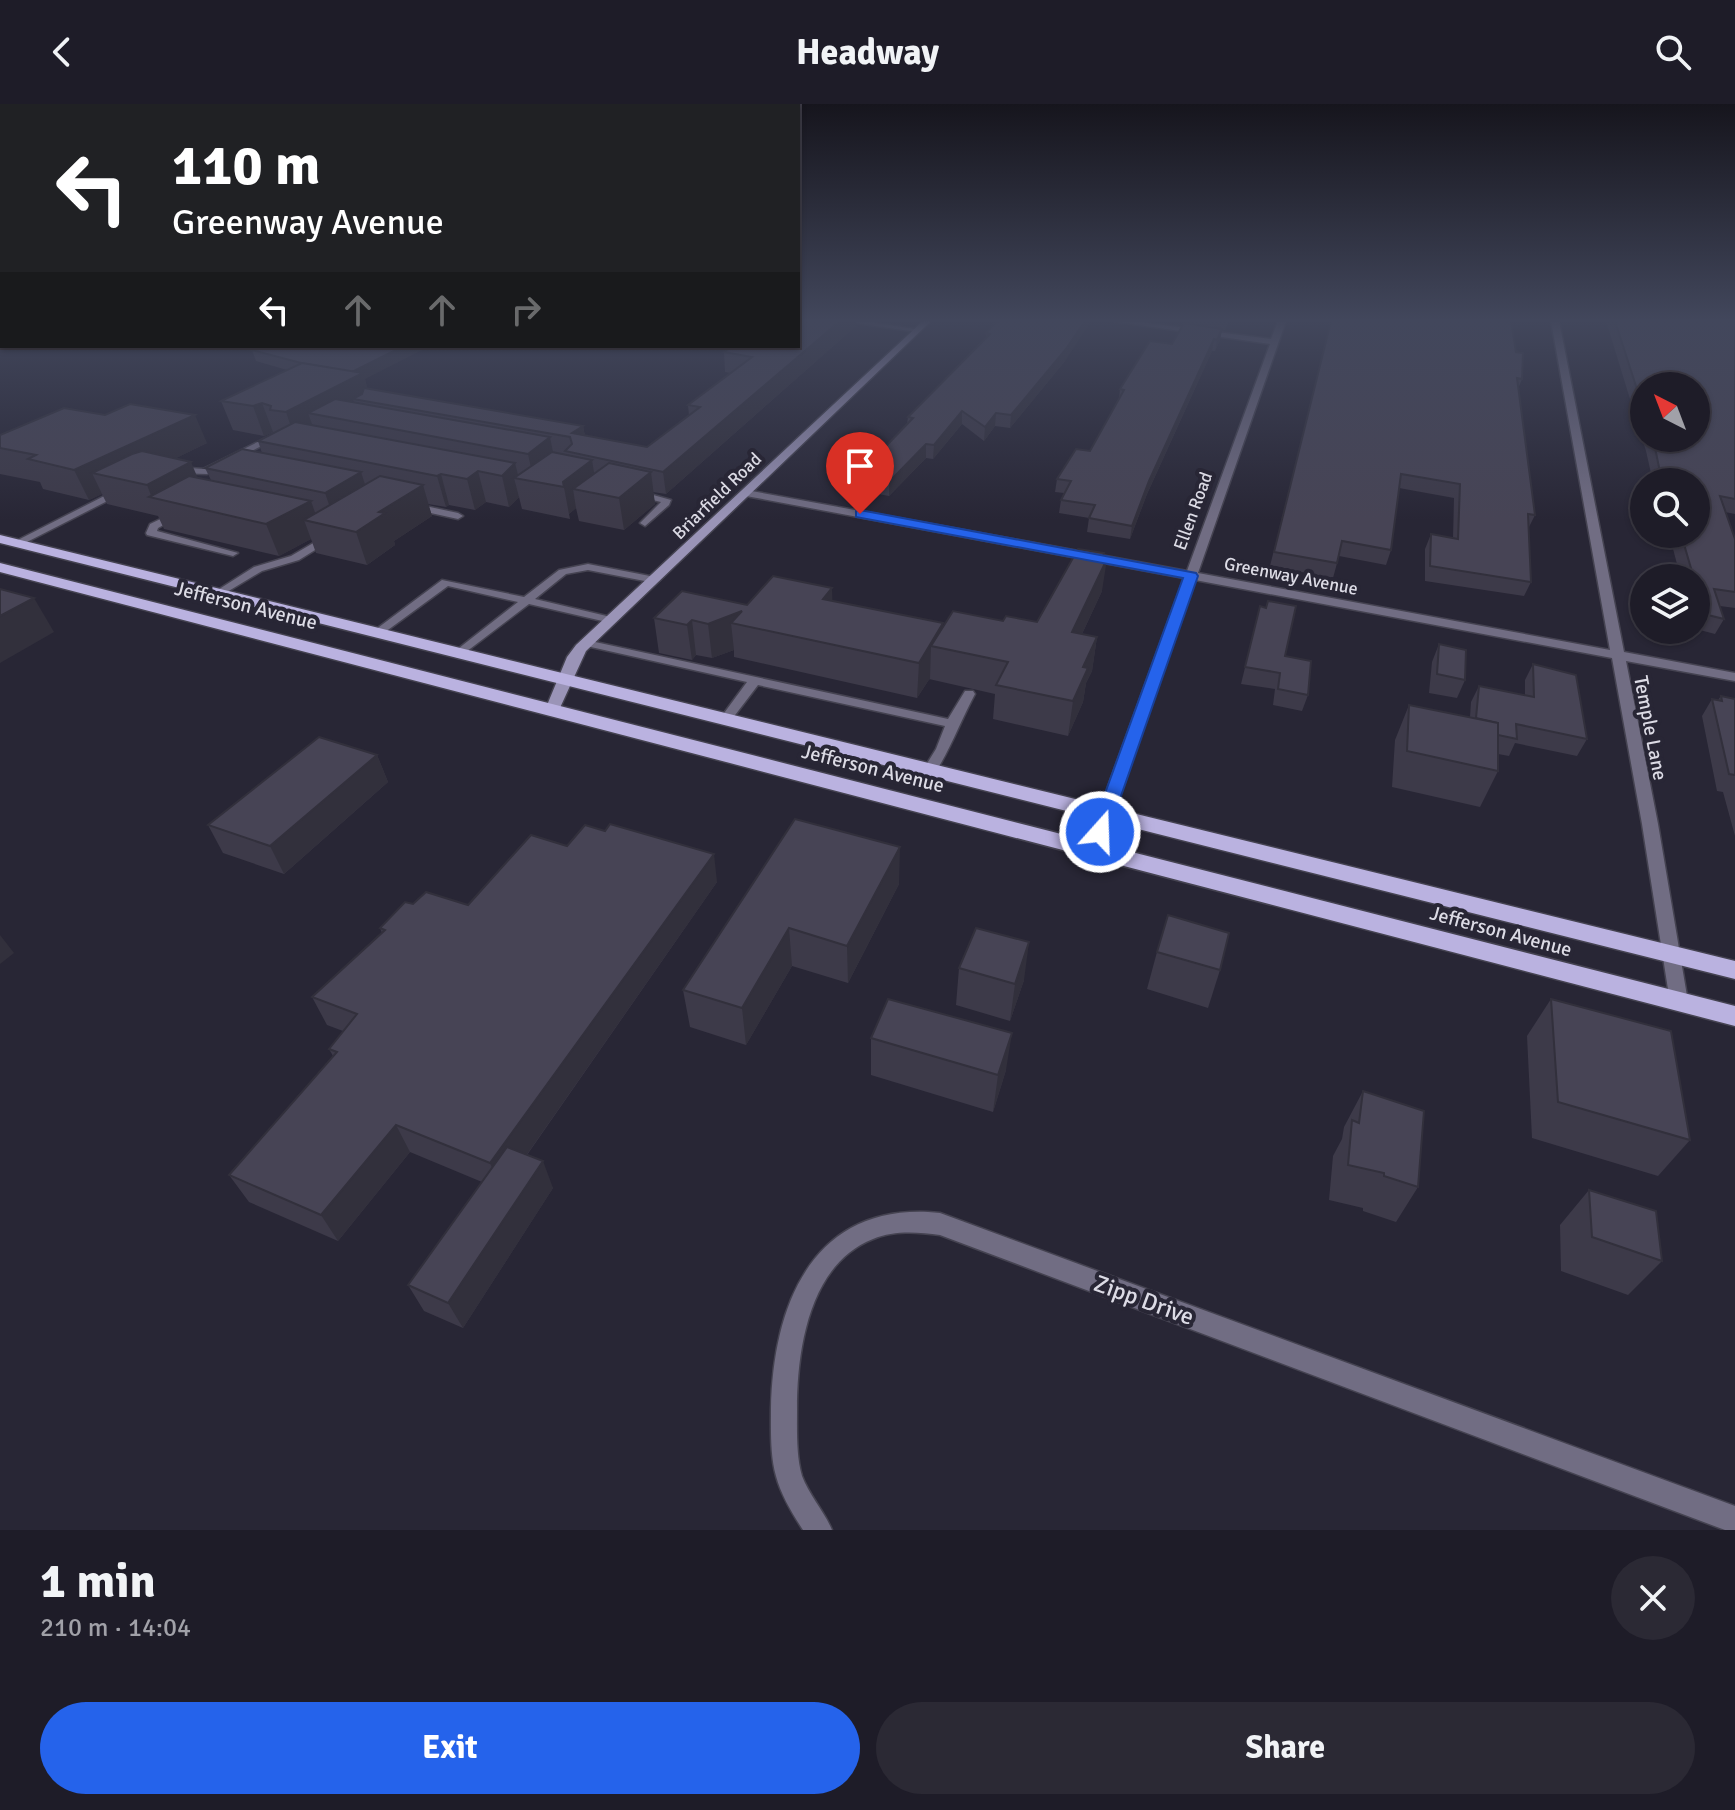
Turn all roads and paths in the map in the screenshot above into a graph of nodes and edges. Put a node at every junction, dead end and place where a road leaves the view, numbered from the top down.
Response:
1 (857, 388) edge
2 (1259, 388) edge
3 (1567, 388) edge
4 (275, 437) edge
5 (161, 474) edge
6 (130, 486) edge
7 (623, 490) edge
8 (746, 493) junction
9 (402, 504) edge
10 (189, 507) edge
11 (458, 516) dead end
12 (645, 523) dead end
13 (323, 528) edge
14 (0, 539) edge
15 (17, 543) junction
16 (0, 552) edge
17 (233, 553) dead end
18 (0, 567) edge
19 (1191, 576) junction
20 (655, 580) junction
21 (218, 593) junction
22 (525, 601) junction
23 (611, 620) junction
24 (377, 633) junction
25 (586, 643) junction
26 (458, 654) junction
27 (1617, 656) junction
28 (1735, 677) edge
29 (563, 680) junction
30 (754, 682) junction
31 (969, 694) dead end
32 (552, 710) junction
33 (725, 720) junction
34 (952, 724) junction
35 (930, 770) junction
36 (1106, 814) junction
37 (1093, 850) junction
38 (1670, 953) junction
39 (1735, 970) edge
40 (1679, 1002) junction
41 (1735, 1016) edge
42 (1735, 1520) edge
43 (818, 1530) edge

1 - 8 main road, Briarfield Road
2 - 19 street, Ellen Road
3 - 27 street, Temple Lane
4 - 5 lane
6 - 15 lane
7 - 12 lane
8 - 19 street, Greenway Avenue
8 - 20 main road, Briarfield Road
9 - 11 lane
10 - 17 lane
13 - 21 lane
14 - 15 main road, Jefferson Avenue
15 - 16 main road
15 - 21 main road, Jefferson Avenue
18 - 32 main road, Jefferson Avenue
19 - 27 street, Greenway Avenue
19 - 36 street, Ellen Road
20 - 22 lane
20 - 23 main road, Briarfield Road
21 - 24 main road, Jefferson Avenue
22 - 23 lane
22 - 24 lane
22 - 26 lane
23 - 25 main road, Briarfield Road
24 - 26 main road, Jefferson Avenue
25 - 29 main road, Briarfield Road
25 - 30 lane
26 - 29 main road, Jefferson Avenue
27 - 28 street, Greenway Avenue
27 - 38 street, Temple Lane
29 - 32 main road, Briarfield Road
29 - 33 main road, Jefferson Avenue
30 - 33 lane
30 - 34 lane
31 - 34 lane
32 - 37 main road, Jefferson Avenue
33 - 35 main road, Jefferson Avenue
34 - 35 lane
35 - 36 main road, Jefferson Avenue
36 - 37 street, Ellen Road
36 - 38 main road, Jefferson Avenue
37 - 40 main road, Jefferson Avenue
38 - 39 main road, Jefferson Avenue
38 - 40 street, Temple Lane
40 - 41 main road, Jefferson Avenue
42 - 43 street, Zipp Drive

